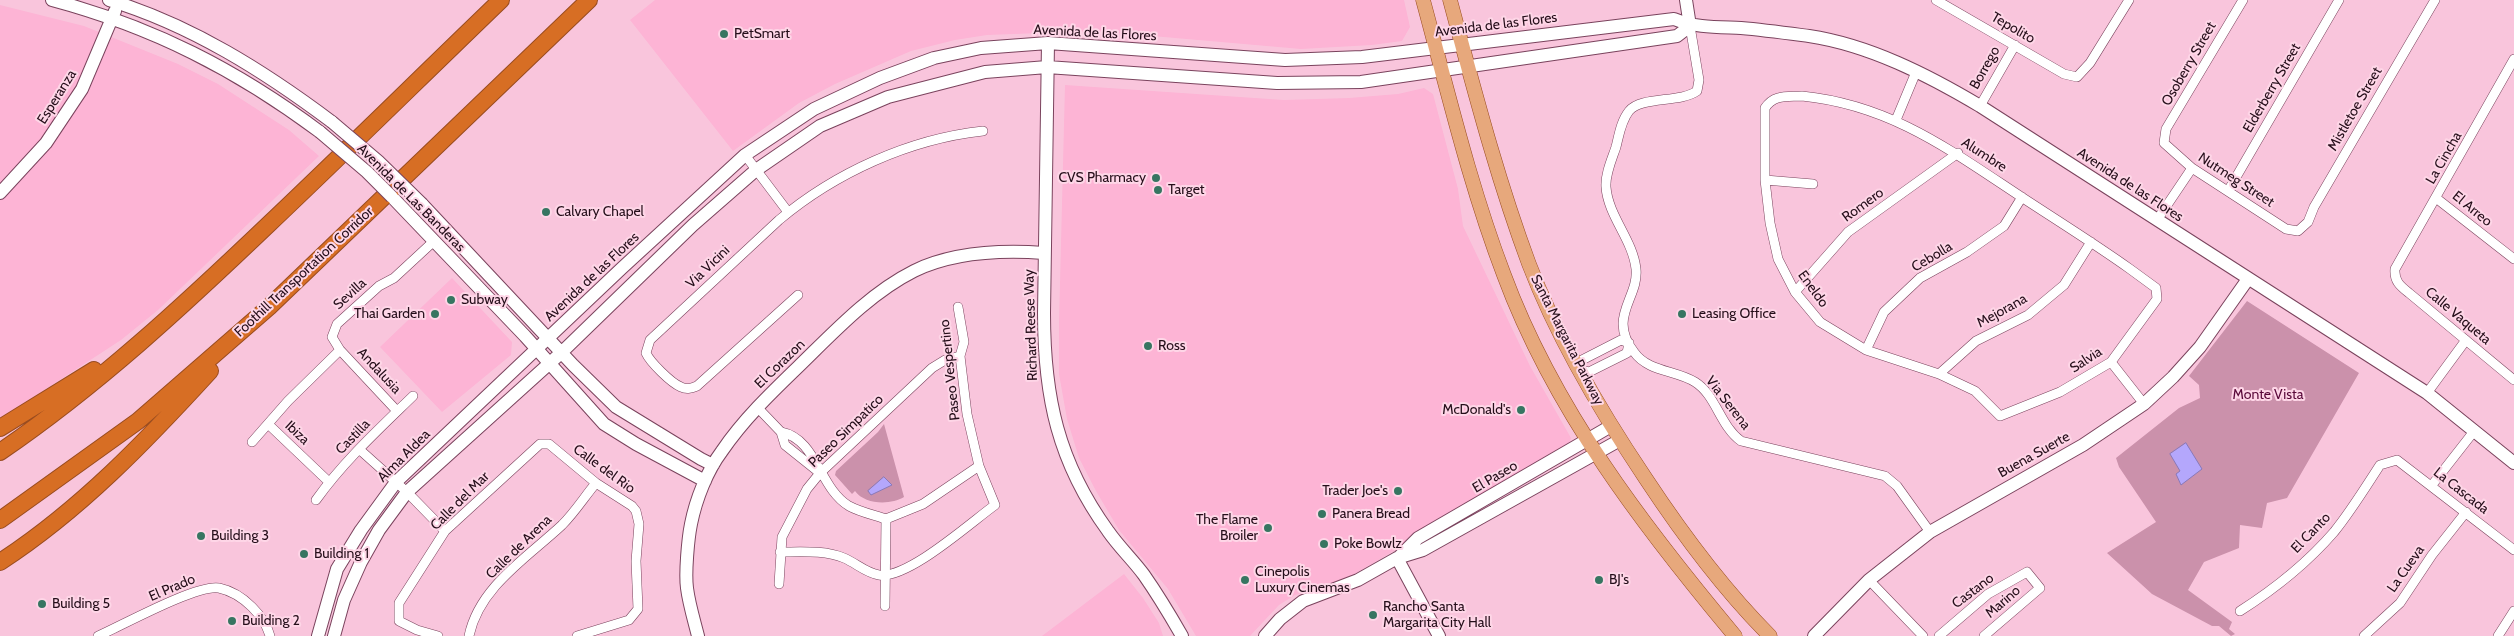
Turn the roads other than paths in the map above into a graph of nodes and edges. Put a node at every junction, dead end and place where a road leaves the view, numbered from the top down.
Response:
1 (52, 0) edge
2 (501, 0) edge
3 (589, 0) edge
4 (1423, 0) edge
5 (1450, 0) edge
6 (1686, 0) edge
7 (1936, 0) edge
8 (2243, 0) edge
9 (2339, 0) edge
10 (2435, 0) edge
11 (116, 1) edge
12 (2127, 1) edge
13 (112, 18) junction
14 (1690, 26) junction
15 (1048, 43) junction
16 (1462, 44) junction
17 (2014, 45) junction
18 (1436, 47) junction
19 (2514, 59) edge
20 (1047, 66) junction
21 (1468, 66) junction
22 (1443, 70) junction
23 (1916, 72) junction
24 (1770, 101) joint
25 (1980, 106) junction
26 (1896, 120) junction
27 (983, 131) dead end
28 (2164, 143) joint
29 (1958, 154) junction
30 (745, 155) junction
31 (2192, 168) junction
32 (756, 170) junction
33 (1765, 180) junction
34 (1813, 184) dead end
35 (2228, 191) junction
36 (0, 193) edge
37 (2022, 197) junction
38 (2436, 198) junction
39 (788, 212) junction
40 (2157, 220) junction
41 (438, 222) junction
42 (2298, 231) joint
43 (430, 237) junction
44 (2091, 242) junction
45 (2514, 246) edge
46 (1044, 253) junction
47 (2512, 257) edge
48 (2395, 268) joint
49 (2248, 279) junction
50 (1795, 292) junction
51 (2158, 294) joint
52 (798, 295) dead end
53 (269, 307) junction
54 (958, 307) dead end
55 (548, 338) junction
56 (2466, 340) junction
57 (1629, 343) junction
58 (537, 349) junction
59 (340, 350) junction
60 (1866, 350) junction
61 (562, 353) junction
62 (960, 356) junction
63 (124, 358) junction
64 (2111, 362) junction
65 (549, 364) junction
66 (1579, 369) junction
67 (1939, 374) junction
68 (2514, 380) edge
69 (2427, 393) junction
70 (413, 396) dead end
71 (2144, 404) junction
72 (757, 407) junction
73 (397, 411) junction
74 (2000, 416) joint
75 (268, 424) junction
76 (1611, 426) junction
77 (0, 428) edge
78 (2475, 430) junction
79 (1589, 440) junction
80 (1620, 440) junction
81 (252, 442) dead end
82 (549, 444) joint
83 (359, 449) junction
84 (0, 452) edge
85 (1597, 452) junction
86 (2388, 461) joint
87 (2514, 463) edge
88 (713, 465) junction
89 (979, 466) junction
90 (820, 473) junction
91 (705, 481) junction
92 (329, 482) junction
93 (396, 482) junction
94 (596, 483) junction
95 (2432, 485) junction
96 (408, 492) junction
97 (316, 500) dead end
98 (2466, 512) junction
99 (886, 518) junction
100 (0, 520) edge
101 (445, 531) junction
102 (1930, 532) junction
103 (2514, 550) edge
104 (780, 552) junction
105 (1398, 558) junction
106 (0, 562) edge
107 (885, 575) junction
108 (1869, 580) junction
109 (779, 584) dead end
110 (2040, 588) joint
111 (885, 606) dead end
112 (2240, 611) dead end
113 (2514, 611) edge
114 (98, 636) edge
115 (270, 636) edge
116 (318, 636) edge
117 (334, 636) edge
118 (438, 636) edge
119 (469, 636) edge
120 (577, 636) edge
121 (698, 636) edge
122 (1182, 636) edge
123 (1265, 636) edge
124 (1439, 636) edge
125 (1735, 636) edge
126 (1770, 636) edge
127 (1814, 636) edge
128 (1923, 636) edge
129 (1939, 636) edge
130 (1984, 636) edge
131 (2364, 636) edge
132 (2498, 636) edge

1 - 13 main road, Avenida de Las Banderas
2 - 63 highway
3 - 53 highway, Foothill Transportation Corridor
4 - 18 main road, Santa Margarita Parkway
5 - 16 main road, Santa Margarita Parkway
6 - 14 main road
7 - 17 street, Tepolito
8 - 28 street, Osoberry Street
9 - 35 street, Elderberry Street
10 - 42 street, Mistletoe Street
11 - 13 main road, Esperanza
11 - 41 main road, Avenida de Las Banderas, bridge
12 - 17 street, Tepolito
13 - 36 main road, Esperanza
13 - 43 main road, Avenida de Las Banderas, bridge
14 - 16 main road, Avenida de las Flores
14 - 21 main road
14 - 23 main road, Avenida de las Flores
14 - 57 street, Via Serena
15 - 18 main road, Avenida de las Flores
15 - 20 main road, Richard Reese Way
15 - 30 main road, Avenida de las Flores
16 - 18 main road, Avenida de las Flores
16 - 21 main road, Santa Margarita Parkway
17 - 25 street, Borrego
18 - 22 main road, Santa Margarita Parkway
19 - 38 street, La Cincha
20 - 22 main road
20 - 32 main road
20 - 46 main road, Richard Reese Way
21 - 22 main road
21 - 66 main road, Santa Margarita Parkway
22 - 79 main road, Santa Margarita Parkway
23 - 25 main road, Avenida de las Flores
23 - 26 street
24 - 26 street, Alumbre
24 - 33 street, Eneldo
25 - 40 main road, Avenida de las Flores
26 - 29 street, Alumbre
27 - 39 street, Via Vicini
28 - 31 street, Nutmeg Street
29 - 37 street, Alumbre
29 - 50 street, Romero
30 - 32 street
30 - 55 main road, Avenida de las Flores
31 - 35 street, Nutmeg Street
31 - 40 street
32 - 39 street
32 - 61 main road
33 - 34 street
33 - 50 street, Eneldo
35 - 42 street, Nutmeg Street
37 - 44 street, Alumbre
37 - 60 street, Cebolla
38 - 47 street, El Arreo
38 - 48 street, La Cincha
39 - 52 street, Via Vicini
40 - 49 main road, Avenida de las Flores
41 - 43 main road
41 - 55 main road, Avenida de Las Banderas
43 - 58 main road, Avenida de Las Banderas
43 - 59 street, Sevilla
44 - 51 street, Alumbre
44 - 67 street, Mejorana
45 - 47 street
46 - 72 main road, El Corazon
46 - 122 main road, Richard Reese Way
48 - 56 street, Calle Vaqueta
49 - 69 main road, Avenida de las Flores
49 - 71 main road, Buena Suerte
50 - 60 street, Eneldo
51 - 64 street, Salvia
53 - 100 highway, Foothill Transportation Corridor
53 - 106 highway
54 - 62 street, Paseo Vespertino
55 - 58 main road, Avenida de las Flores
55 - 61 main road, Avenida de Las Banderas
56 - 68 street, Calle Vaqueta
56 - 69 street
57 - 66 street
57 - 66 street
57 - 102 street, Via Serena
58 - 65 main road, Avenida de Las Banderas
58 - 93 main road, Alma Aldea
59 - 73 street, Andalusia
59 - 75 street
60 - 67 street, Eneldo
61 - 65 main road
61 - 88 main road, Avenida de Las Banderas
62 - 89 street, Paseo Vespertino
62 - 90 street, Paseo Simpatico
63 - 77 highway
63 - 84 highway
64 - 71 street
64 - 74 street, Salvia
65 - 91 main road, Avenida de Las Banderas
65 - 96 main road, Alma Aldea
66 - 76 main road, Santa Margarita Parkway
67 - 74 street, Eneldo
69 - 78 main road, Avenida de las Flores
70 - 73 street, Castilla
71 - 102 main road, Buena Suerte
72 - 88 main road, El Corazon
72 - 90 street
73 - 83 street, Castilla
75 - 81 street
75 - 92 street, Ibiza
76 - 79 main road, El Paseo
76 - 80 main road, Santa Margarita Parkway
78 - 87 main road, Avenida de las Flores
78 - 95 street
79 - 85 main road, Santa Margarita Parkway
79 - 105 main road, El Paseo
80 - 85 main road, El Paseo
80 - 126 main road, Santa Margarita Parkway
82 - 94 street, Calle del Rio
82 - 101 street, Calle del Mar
83 - 92 street, Castilla
83 - 93 street
85 - 105 main road, El Paseo
85 - 125 main road, Santa Margarita Parkway
86 - 95 street, La Cascada
86 - 112 street, El Canto
88 - 91 main road, El Corazon
89 - 99 street
89 - 107 street, Paseo Vespertino
90 - 99 street
90 - 104 street, Paseo Simpatico
91 - 121 main road, El Corazon
92 - 97 street, Castilla
93 - 96 street
93 - 116 main road, Alma Aldea
94 - 119 street, Calle de Arena
94 - 120 street, Calle del Rio
95 - 98 street, La Cascada
96 - 101 street
96 - 117 main road, Alma Aldea
98 - 103 street, La Cascada
98 - 131 street, La Cueva
99 - 107 street
101 - 118 street, Calle del Mar
102 - 108 main road, Buena Suerte
104 - 107 street
104 - 109 street, Paseo Simpatico
105 - 123 main road, El Paseo
105 - 124 main road
107 - 111 street
108 - 127 main road, Buena Suerte
108 - 128 street
110 - 129 street, Castano
110 - 130 street, Marino
113 - 132 street
114 - 115 street, El Prado

